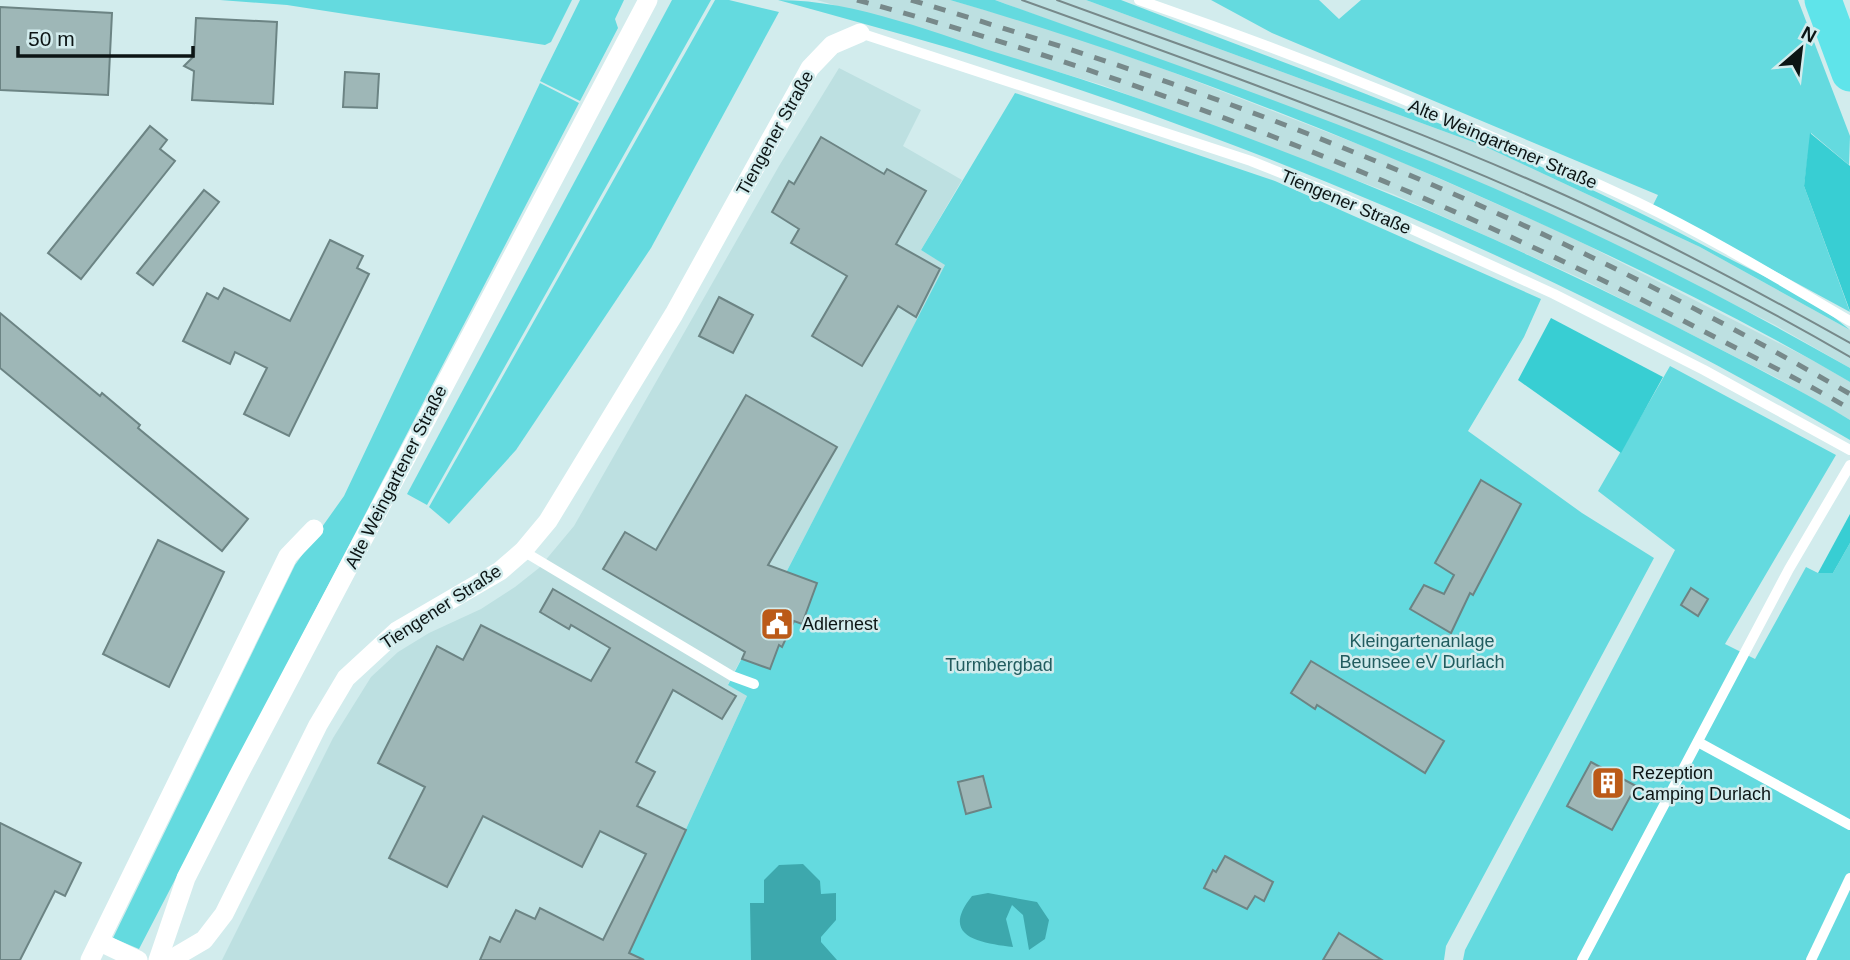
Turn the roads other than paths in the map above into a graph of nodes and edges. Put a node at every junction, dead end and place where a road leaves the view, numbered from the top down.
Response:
1 (1139, 0) edge
2 (1823, 0) edge
3 (644, 8) edge
4 (860, 33) joint
5 (1850, 74) edge
6 (1850, 321) edge
7 (1850, 450) edge
8 (1850, 465) edge
9 (314, 529) dead end
10 (523, 551) junction
11 (754, 684) dead end
12 (1698, 742) junction
13 (1850, 825) edge
14 (1850, 878) edge
15 (100, 942) junction
16 (90, 960) edge
17 (138, 960) edge
18 (158, 960) edge
19 (170, 960) edge
20 (1582, 960) edge
21 (1811, 960) edge

1 - 6 lane, Alte Weingartener Straße
2 - 5 highway
3 - 18 street, Alte Weingartener Straße
4 - 7 lane, Tiengener Straße
4 - 10 street, Tiengener Straße
8 - 12 lane
9 - 15 street
10 - 11 lane
10 - 19 street, Tiengener Straße
12 - 13 lane
12 - 20 lane
14 - 21 lane
15 - 16 street
15 - 17 street

